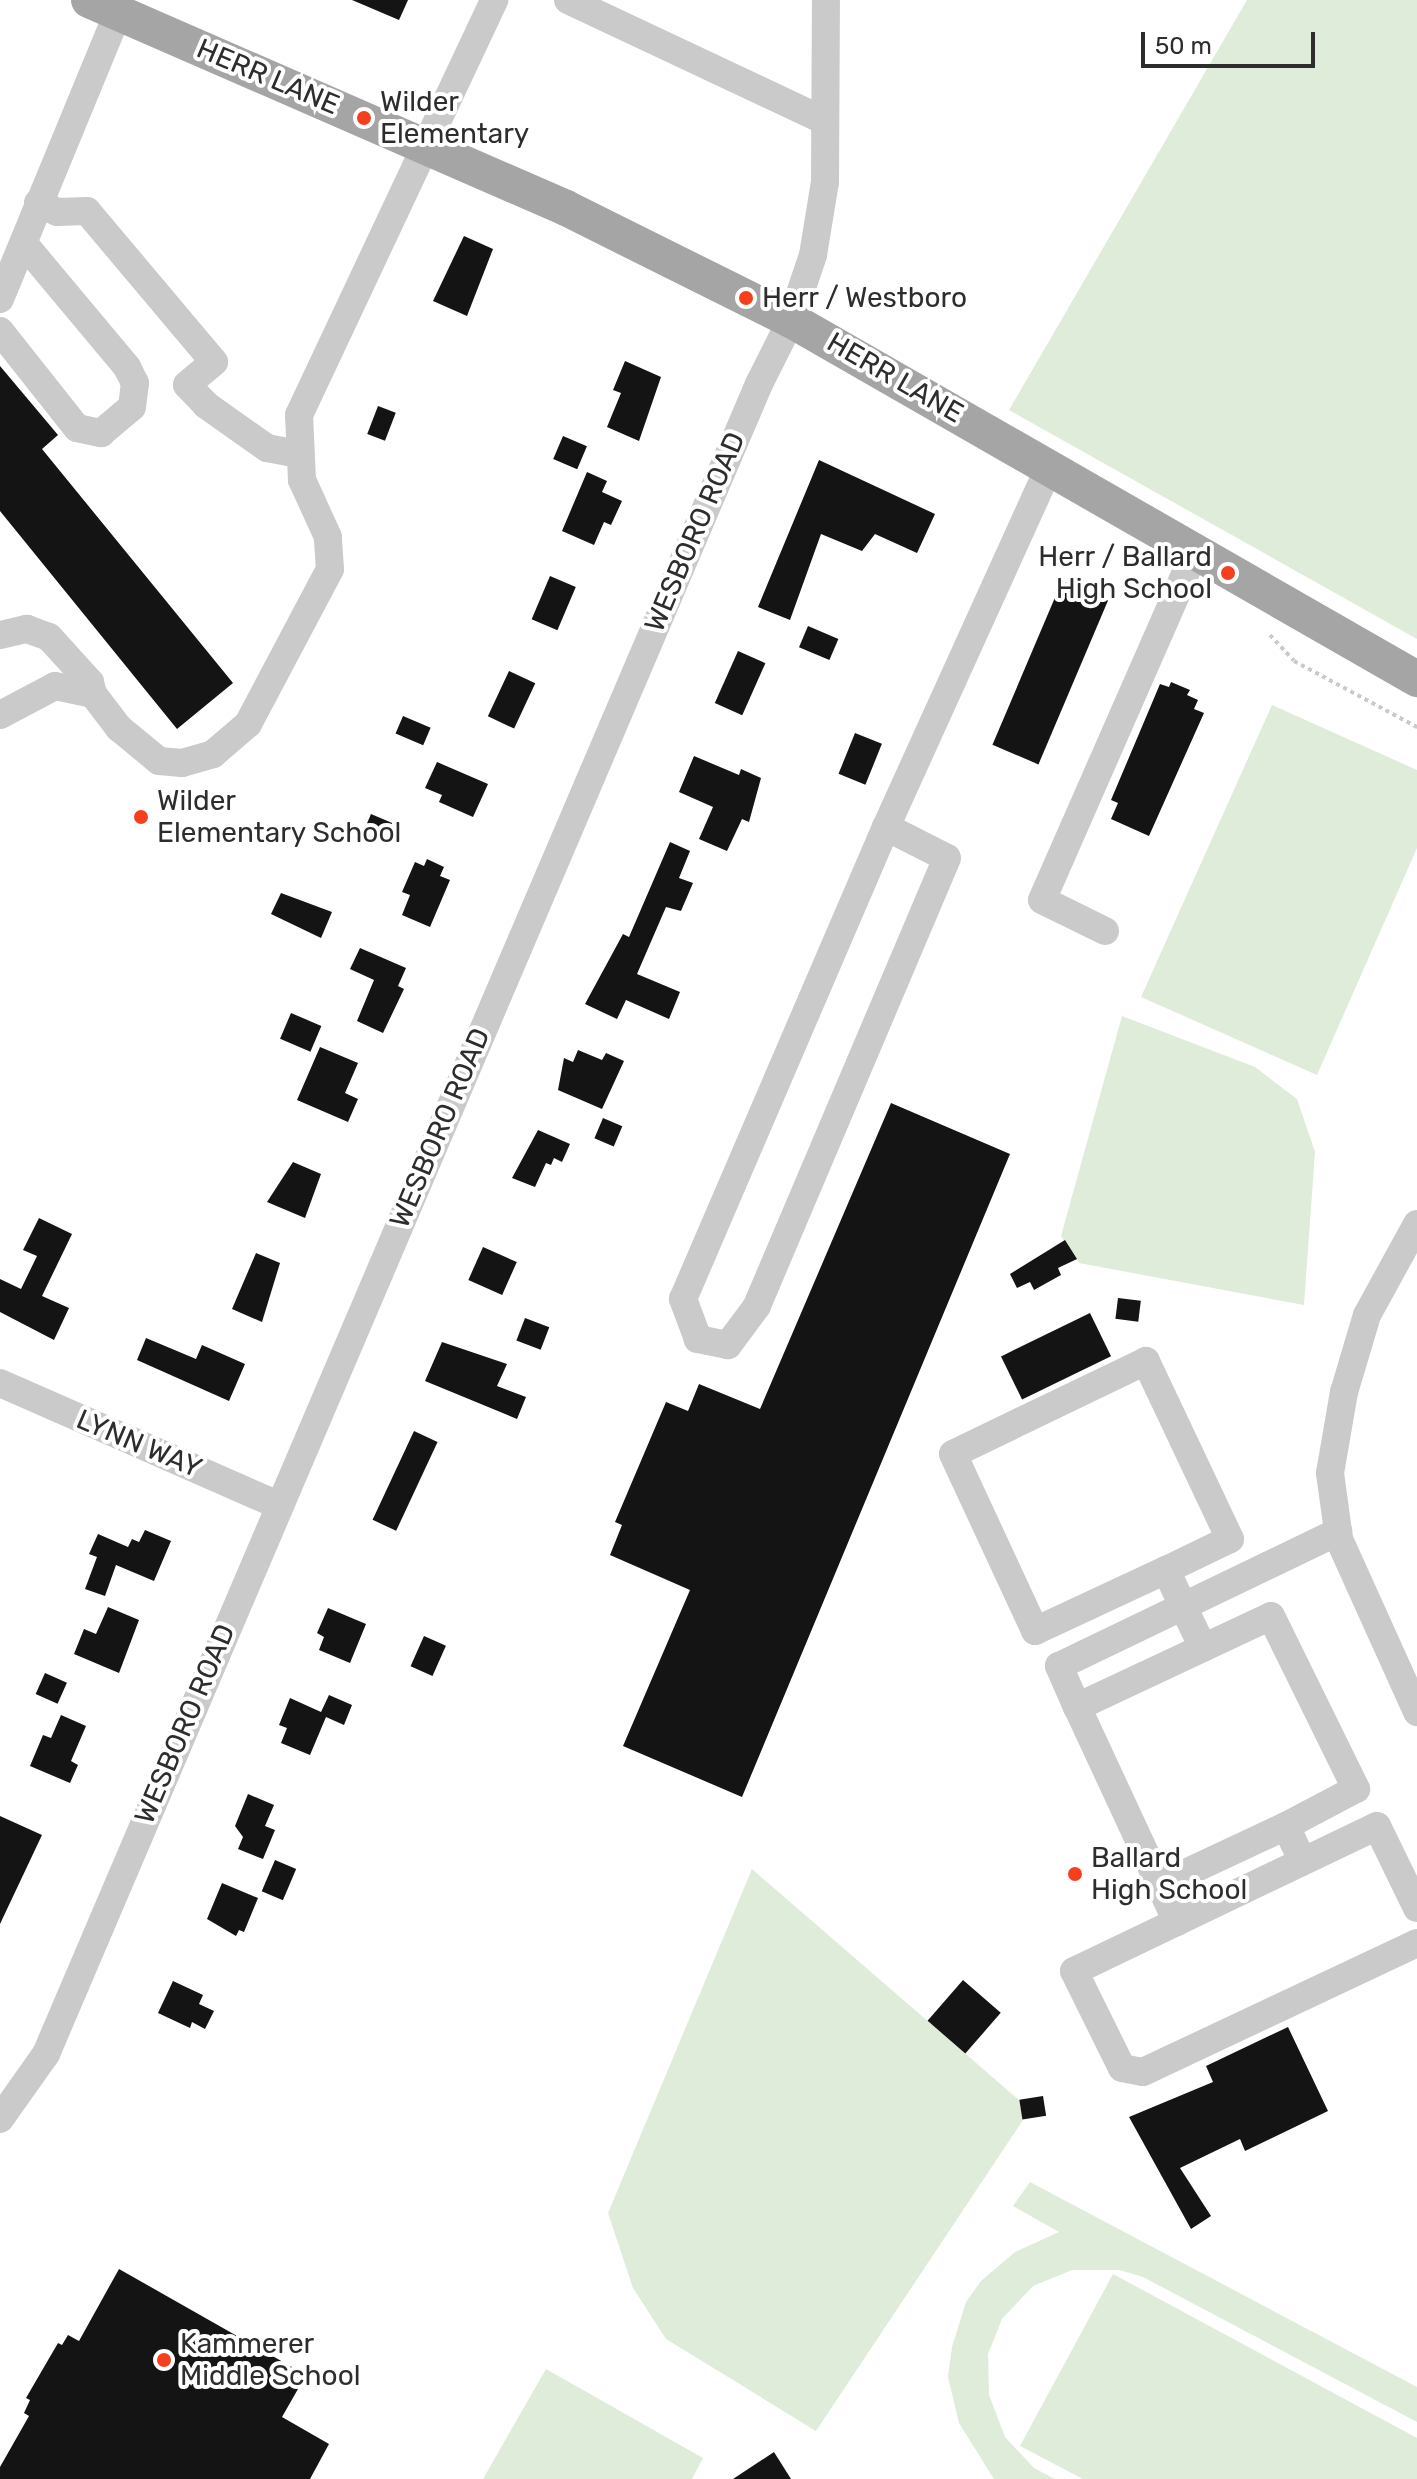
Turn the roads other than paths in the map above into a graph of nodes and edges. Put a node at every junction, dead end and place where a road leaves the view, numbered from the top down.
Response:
1 (494, 0) edge
2 (568, 0) edge
3 (826, 0) edge
4 (103, 6) edge
5 (823, 120) junction
6 (428, 146) junction
7 (38, 203) junction
8 (22, 250) junction
9 (0, 299) edge
10 (791, 320) junction
11 (0, 331) edge
12 (299, 454) junction
13 (1049, 468) junction
14 (1194, 554) junction
15 (0, 635) edge
16 (1417, 679) edge
17 (93, 694) junction
18 (0, 715) edge
19 (886, 827) junction
20 (1105, 931) dead end
21 (1417, 1224) edge
22 (0, 1383) edge
23 (278, 1505) junction
24 (1338, 1532) junction
25 (1166, 1570) junction
26 (1183, 1606) junction
27 (1203, 1648) junction
28 (1077, 1707) junction
29 (1417, 1712) edge
30 (1286, 1826) junction
31 (1302, 1861) junction
32 (1160, 1885) junction
33 (1417, 1908) edge
34 (1177, 1922) junction
35 (1417, 1943) edge
36 (0, 2119) edge

1 - 6 street
2 - 5 street
3 - 5 street, WESBORO ROAD
4 - 6 main road, HERR LANE
4 - 7 street
5 - 10 street, WESBORO ROAD
6 - 10 main road, HERR LANE
6 - 12 street
7 - 8 street
7 - 12 street
8 - 9 street
8 - 11 street
10 - 13 main road, HERR LANE
10 - 23 street, WESBORO ROAD
12 - 17 street
13 - 14 main road, HERR LANE
13 - 19 street
14 - 16 main road, HERR LANE
14 - 20 street
15 - 17 street
17 - 18 street
19 - 19 street
21 - 24 street
22 - 23 street, LYNN WAY
23 - 36 street, WESBORO ROAD
24 - 26 street
24 - 29 street
25 - 25 street
25 - 26 street
26 - 27 street
26 - 28 street
27 - 28 street
27 - 30 street
28 - 32 street
30 - 31 street
30 - 32 street
31 - 33 street
31 - 34 street
32 - 34 street
34 - 35 street

